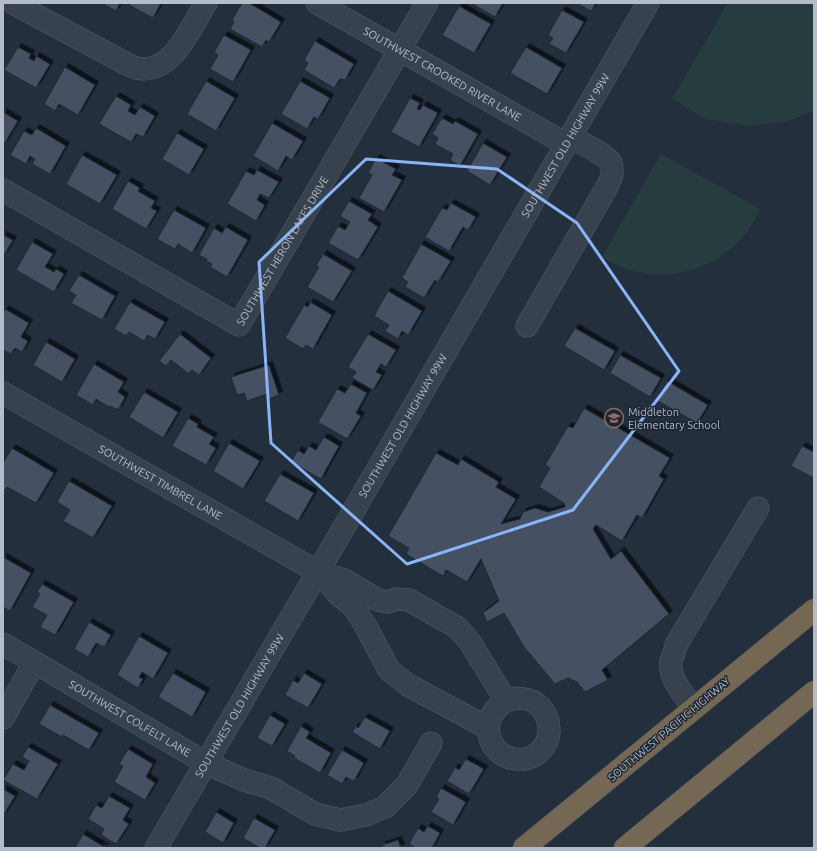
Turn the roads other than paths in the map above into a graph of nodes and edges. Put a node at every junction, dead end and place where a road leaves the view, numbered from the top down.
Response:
1 (13, 3) edge
2 (206, 3) edge
3 (317, 3) edge
4 (427, 3) edge
5 (648, 3) edge
6 (400, 51) junction
7 (569, 141) junction
8 (3, 190) edge
9 (527, 326) dead end
10 (3, 393) edge
11 (758, 508) dead end
12 (318, 572) junction
13 (388, 602) junction
14 (814, 610) edge
15 (368, 631) junction
16 (3, 644) edge
17 (34, 663) junction
18 (814, 692) edge
19 (506, 701) junction
20 (694, 708) junction
21 (3, 718) edge
22 (488, 728) junction
23 (431, 742) dead end
24 (206, 763) junction
25 (156, 848) edge
26 (524, 848) edge
27 (625, 848) edge

1 - 2 street
3 - 6 street, SOUTHWEST CROOKED RIVER LANE
4 - 6 street, SOUTHWEST HERON LAKES DRIVE
5 - 7 street, SOUTHWEST OLD HIGHWAY 99W
6 - 7 street, SOUTHWEST CROOKED RIVER LANE
6 - 8 street, SOUTHWEST HERON LAKES DRIVE
7 - 9 street, SOUTHWEST CROOKED RIVER LANE
7 - 12 street, SOUTHWEST OLD HIGHWAY 99W
10 - 12 street, SOUTHWEST TIMBREL LANE
11 - 20 street
12 - 13 street
12 - 15 street
12 - 24 street, SOUTHWEST OLD HIGHWAY 99W
13 - 15 street
13 - 19 street
14 - 20 highway, SOUTHWEST PACIFIC HIGHWAY
15 - 22 street
16 - 17 street, SOUTHWEST COLFELT LANE
17 - 21 street
17 - 24 street, SOUTHWEST COLFELT LANE
18 - 27 highway
19 - 22 street
19 - 22 street
20 - 26 highway, SOUTHWEST PACIFIC HIGHWAY
23 - 24 street, SOUTHWEST COLFELT LANE
24 - 25 street, SOUTHWEST OLD HIGHWAY 99W

